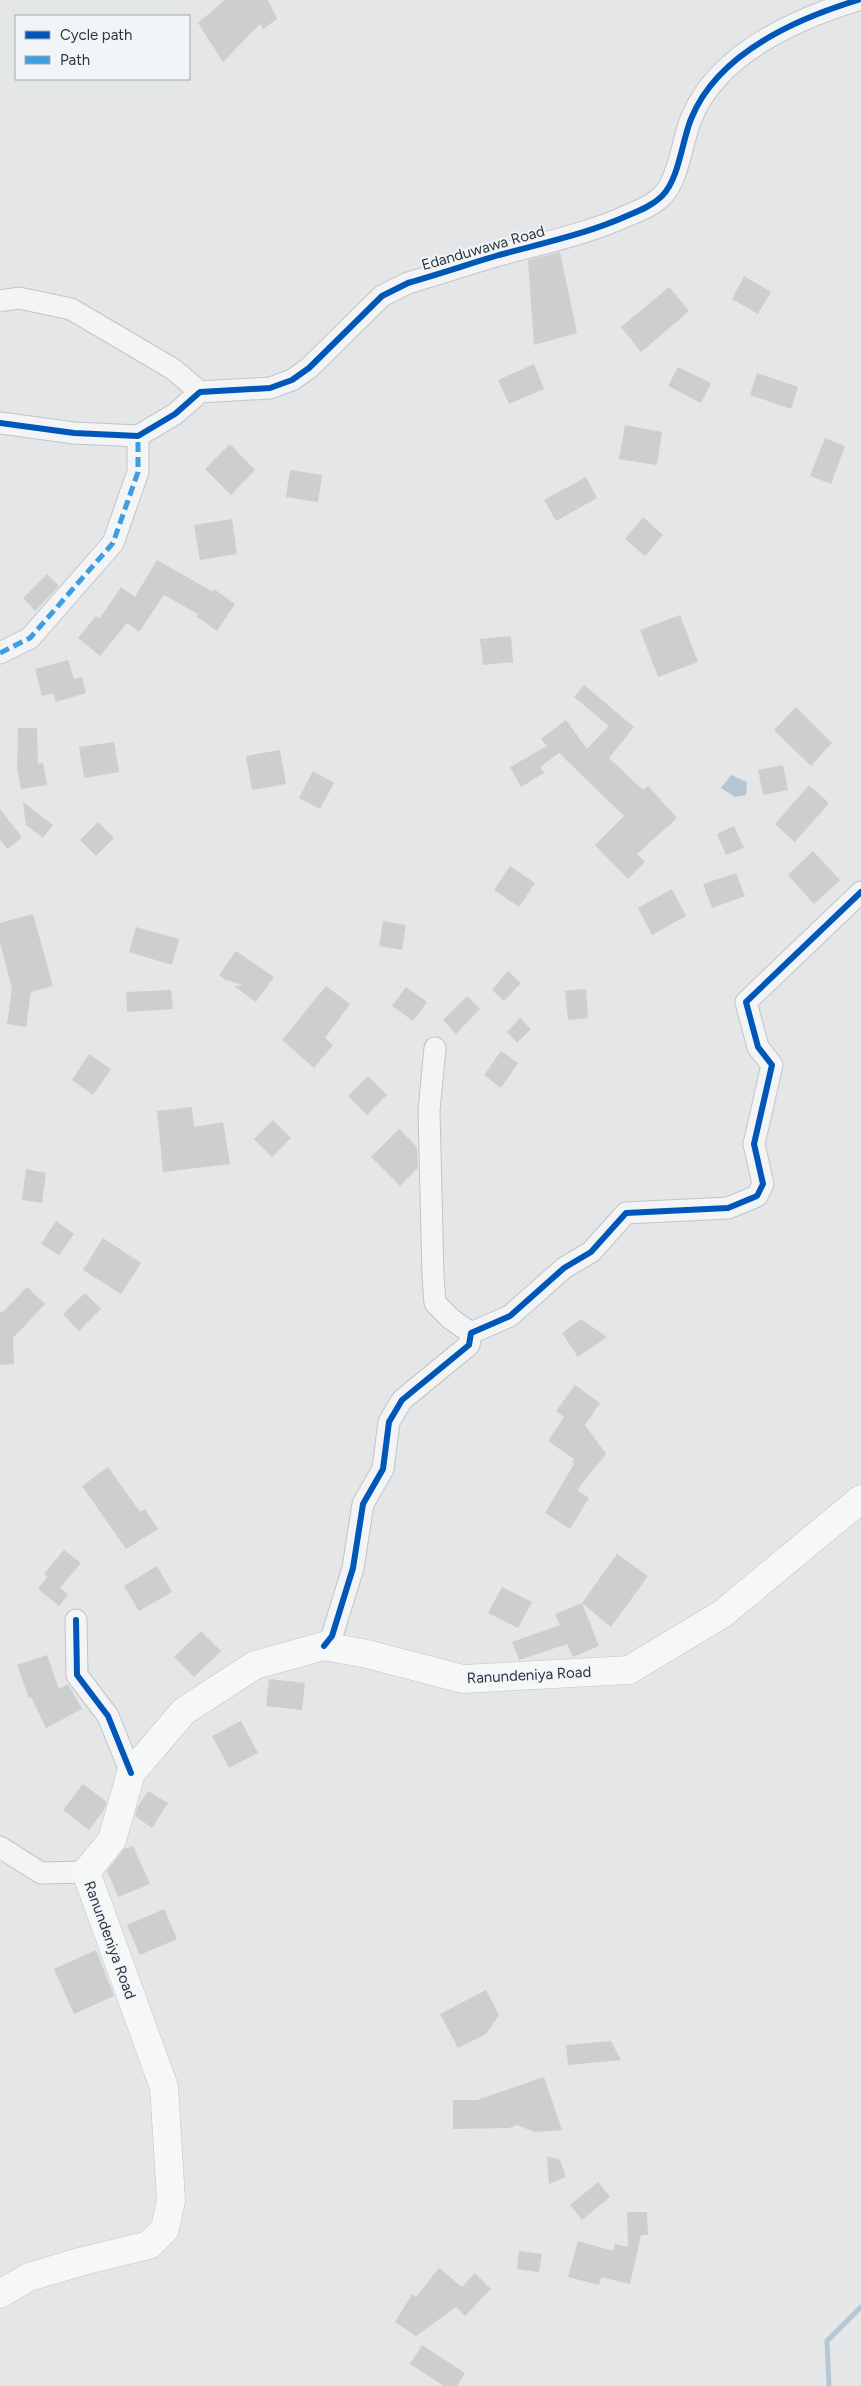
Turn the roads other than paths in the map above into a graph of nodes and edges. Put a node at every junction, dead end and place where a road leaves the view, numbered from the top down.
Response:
1 (858, 0) edge
2 (0, 301) edge
3 (200, 392) junction
4 (0, 423) edge
5 (138, 436) junction
6 (0, 653) edge
7 (861, 892) edge
8 (435, 1048) dead end
9 (471, 1333) junction
10 (861, 1499) edge
11 (76, 1620) dead end
12 (324, 1646) junction
13 (131, 1773) junction
14 (0, 1846) edge
15 (86, 1872) junction
16 (0, 2294) edge

1 - 3 street, Edanduwawa Road
2 - 3 street
3 - 5 street
4 - 5 street
5 - 6 street
7 - 9 street
8 - 9 street
9 - 12 street
10 - 12 main road, Ranundeniya Road
11 - 13 street
12 - 13 main road, Ranundeniya Road
13 - 15 main road, Ranundeniya Road
14 - 15 street
15 - 16 main road, Ranundeniya Road

